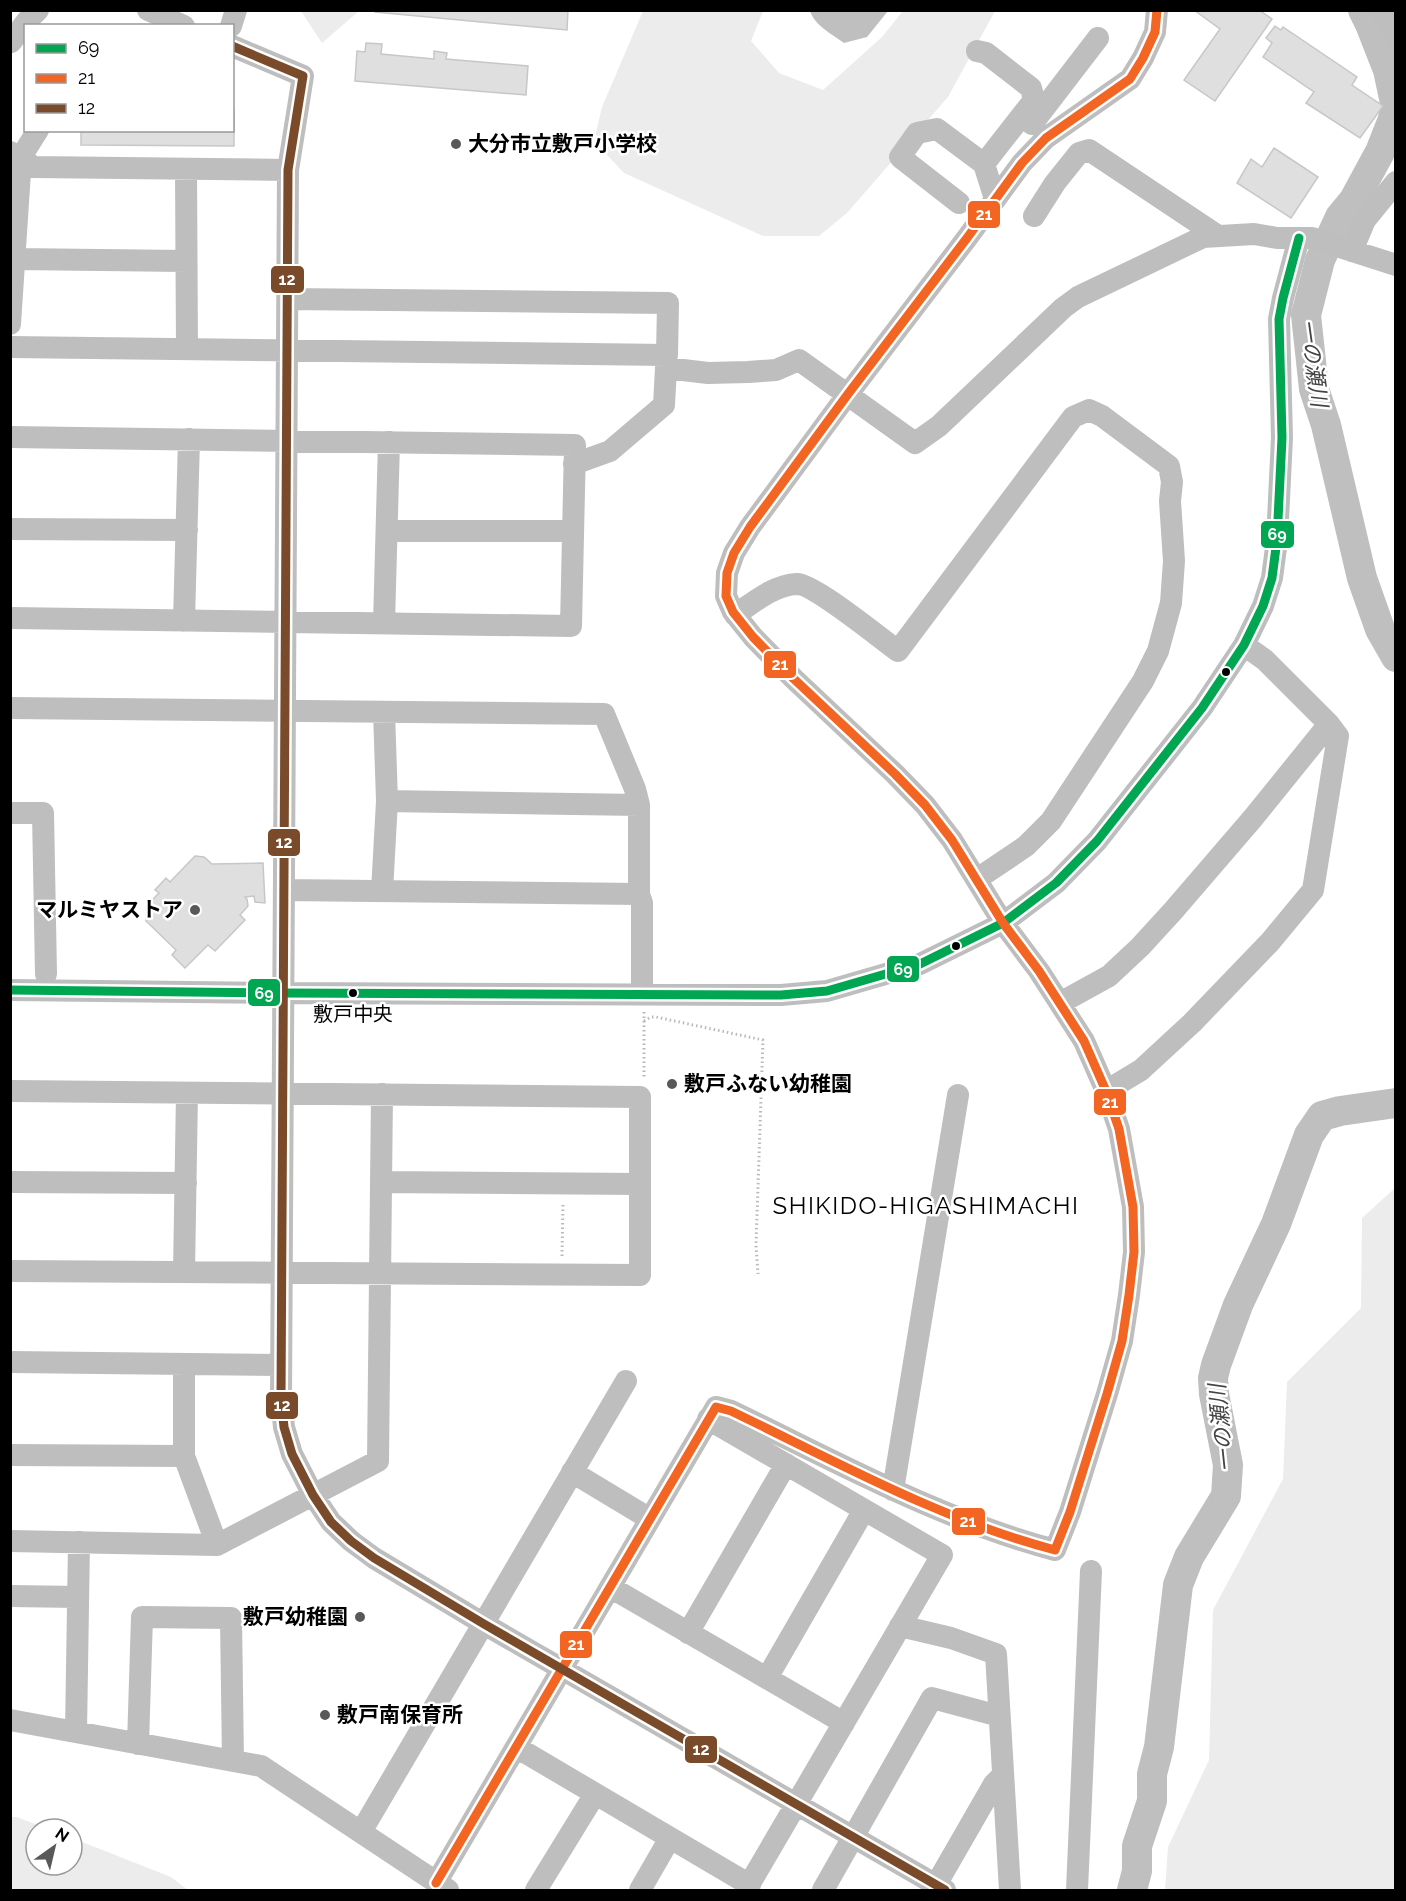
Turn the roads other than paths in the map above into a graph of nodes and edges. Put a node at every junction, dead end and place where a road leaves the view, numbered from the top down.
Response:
1 (38, 10) edge
2 (148, 10) edge
3 (1157, 10) edge
4 (1382, 10) edge
5 (25, 24) edge
6 (180, 24) edge
7 (24, 25) edge
8 (1395, 37) edge
9 (1098, 38) dead end
10 (11, 42) edge
11 (234, 47) edge
12 (977, 51) dead end
13 (36, 132) edge
14 (16, 155) edge
15 (1028, 156) junction
16 (984, 164) junction
17 (186, 169) junction
18 (288, 170) junction
19 (1395, 182) edge
20 (995, 199) junction
21 (959, 203) dead end
22 (1034, 216) dead end
23 (1218, 236) junction
24 (1306, 238) junction
25 (1348, 250) junction
26 (14, 259) junction
27 (186, 261) junction
28 (1395, 265) edge
29 (288, 299) junction
30 (10, 324) edge
31 (10, 347) edge
32 (187, 350) junction
33 (287, 350) junction
34 (848, 394) junction
35 (10, 437) edge
36 (189, 439) junction
37 (287, 441) junction
38 (389, 442) junction
39 (574, 464) junction
40 (10, 529) edge
41 (187, 530) junction
42 (387, 531) junction
43 (573, 531) junction
44 (735, 615) junction
45 (10, 618) edge
46 (184, 621) junction
47 (286, 622) junction
48 (384, 623) junction
49 (1244, 645) junction
50 (10, 708) edge
51 (285, 711) junction
52 (384, 712) junction
53 (1329, 724) junction
54 (387, 801) junction
55 (639, 805) junction
56 (10, 813) edge
57 (977, 879) junction
58 (284, 890) junction
59 (382, 891) junction
60 (639, 894) junction
61 (1003, 923) junction
62 (46, 974) dead end
63 (10, 990) edge
64 (283, 993) junction
65 (642, 995) road end
66 (1060, 1003) junction
67 (10, 1091) edge
68 (1106, 1091) junction
69 (187, 1093) junction
70 (283, 1094) junction
71 (382, 1094) junction
72 (958, 1095) dead end
73 (10, 1182) edge
74 (381, 1182) junction
75 (186, 1183) junction
76 (640, 1184) junction
77 (10, 1271) edge
78 (184, 1272) junction
79 (282, 1272) junction
80 (380, 1273) junction
81 (10, 1362) edge
82 (184, 1364) junction
83 (281, 1365) junction
84 (626, 1381) dead end
85 (708, 1419) junction
86 (10, 1455) edge
87 (184, 1456) junction
88 (786, 1464) junction
89 (572, 1472) junction
90 (893, 1490) junction
91 (313, 1495) junction
92 (864, 1510) junction
93 (650, 1519) junction
94 (10, 1541) edge
95 (79, 1542) junction
96 (217, 1545) junction
97 (1091, 1571) dead end
98 (610, 1587) junction
99 (10, 1596) edge
100 (78, 1597) junction
101 (484, 1624) junction
102 (900, 1626) junction
103 (688, 1632) junction
104 (562, 1668) junction
105 (767, 1678) junction
106 (999, 1716) junction
107 (10, 1720) edge
108 (844, 1723) junction
109 (76, 1732) junction
110 (138, 1744) junction
111 (516, 1747) junction
112 (233, 1761) junction
113 (1002, 1776) junction
114 (595, 1794) junction
115 (796, 1805) junction
116 (361, 1832) junction
117 (670, 1838) junction
118 (853, 1838) junction
119 (442, 1887) edge
120 (748, 1888) edge
121 (938, 1888) edge
122 (536, 1890) edge
123 (640, 1890) edge
124 (823, 1890) edge
125 (1010, 1890) edge
126 (1077, 1890) edge

1 - 5 street
2 - 6 street
3 - 15 street
4 - 8 street
7 - 10 street
9 - 15 street
11 - 18 street
12 - 16 street
13 - 14 street
14 - 17 street
14 - 26 street
15 - 20 street
16 - 20 street
16 - 21 street
17 - 18 street
17 - 27 street
18 - 29 street
19 - 25 street
20 - 34 street
22 - 23 street
23 - 24 street
23 - 34 street
24 - 25 street
24 - 49 street
25 - 28 street
26 - 27 street
26 - 30 street
27 - 32 street
29 - 33 street
29 - 33 street
31 - 32 street
32 - 33 street
33 - 37 street
34 - 39 street
34 - 44 street
35 - 36 street
36 - 37 street
36 - 41 street
37 - 38 street
37 - 47 street
38 - 39 street
38 - 42 street
39 - 43 street
40 - 41 street
41 - 46 street
42 - 43 street
42 - 48 street
43 - 48 street
44 - 57 street
44 - 57 street
45 - 46 street
46 - 47 street
47 - 48 street
47 - 51 street
49 - 53 street
49 - 61 street
50 - 51 street
51 - 52 street
51 - 58 street
52 - 54 street
52 - 55 street
53 - 66 street
53 - 68 street
54 - 55 street
54 - 59 street
55 - 60 street
56 - 62 street
57 - 61 street
58 - 59 street
58 - 64 street
59 - 60 street
60 - 65 street
61 - 64 street
61 - 66 street
63 - 64 street
64 - 70 street
66 - 68 street
67 - 69 street
68 - 90 street
69 - 70 street
69 - 75 street
70 - 71 street
70 - 79 street
71 - 74 street
71 - 76 street
72 - 90 street
73 - 75 street
74 - 76 street
74 - 80 street
75 - 78 street
76 - 80 street
77 - 78 street
78 - 79 street
79 - 80 street
79 - 83 street
80 - 91 street
81 - 82 street
82 - 83 street
82 - 87 street
83 - 91 street
84 - 89 street
85 - 88 street
85 - 90 street
85 - 93 street
86 - 87 street
87 - 96 street
88 - 92 street
88 - 103 street
89 - 93 street
89 - 101 street
91 - 96 street
91 - 101 street
92 - 102 street
92 - 105 street
93 - 98 street
94 - 95 street
95 - 96 street
95 - 100 street
97 - 126 street
98 - 103 street
98 - 104 street
99 - 100 street
100 - 109 street
101 - 104 street
101 - 116 street
102 - 106 street
102 - 108 street
103 - 105 street
104 - 111 street
104 - 115 street
105 - 108 street
106 - 113 street
106 - 118 street
107 - 109 street
108 - 115 street
109 - 110 street
110 - 112 street
110 - 112 street
111 - 114 street
111 - 119 street
112 - 116 street
113 - 121 street
113 - 125 street
114 - 117 street
114 - 122 street
115 - 118 street
115 - 120 street
116 - 119 street
117 - 120 street
117 - 123 street
118 - 121 street
118 - 124 street

